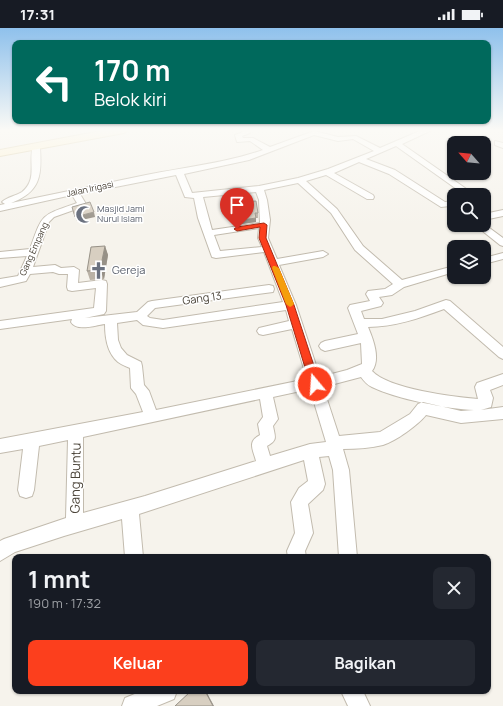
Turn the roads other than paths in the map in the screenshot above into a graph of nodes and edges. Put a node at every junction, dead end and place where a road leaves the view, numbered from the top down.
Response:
1 (37, 162) edge
2 (229, 162) edge
3 (353, 162) edge
4 (366, 162) edge
5 (423, 162) edge
6 (180, 172) junction
7 (327, 172) junction
8 (300, 180) junction
9 (459, 188) edge
10 (259, 189) junction
11 (75, 193) junction
12 (198, 196) junction
13 (370, 197) dead end
14 (447, 204) edge
15 (1, 206) edge
16 (503, 213) edge
17 (491, 216) edge
18 (264, 225) junction
19 (489, 232) edge
20 (208, 233) junction
21 (503, 243) edge
22 (268, 249) junction
23 (34, 252) junction
24 (322, 254) dead end
25 (0, 255) edge
26 (503, 256) edge
27 (491, 259) edge
28 (273, 263) junction
29 (25, 271) junction
30 (447, 271) edge
31 (0, 283) edge
32 (400, 284) junction
33 (268, 289) dead end
34 (290, 305) junction
35 (79, 315) junction
36 (140, 316) junction
37 (111, 319) junction
38 (359, 323) junction
39 (296, 324) junction
40 (0, 325) edge
41 (263, 331) dead end
42 (366, 337) junction
43 (325, 346) dead end
44 (503, 354) edge
45 (363, 370) junction
46 (503, 379) edge
47 (315, 384) junction
48 (265, 392) junction
49 (503, 413) edge
50 (152, 417) junction
51 (76, 433) junction
52 (32, 440) junction
53 (0, 446) edge
54 (334, 446) junction
55 (310, 451) junction
56 (265, 465) junction
57 (26, 490) dead end
58 (130, 508) junction
59 (74, 524) junction
60 (0, 552) edge
61 (134, 554) edge
62 (296, 554) edge
63 (348, 554) edge
64 (159, 694) edge
65 (353, 694) edge
66 (133, 706) edge
67 (359, 706) edge

1 - 15 street
2 - 6 street, Jalan Irigasi
3 - 7 street
4 - 14 street
5 - 9 street
6 - 11 street, Jalan Irigasi
6 - 12 street
7 - 8 street
7 - 13 street
8 - 10 street
8 - 32 street
10 - 12 street
10 - 18 street
11 - 15 street, Jalan Irigasi
11 - 23 street, Gang Empang
12 - 20 street
16 - 17 street
18 - 20 street
18 - 22 street
19 - 21 street
20 - 22 street
22 - 28 street
23 - 25 street
23 - 29 street, Gang Empang
24 - 28 street
26 - 27 street
28 - 34 street
29 - 31 street, Gang Empang
29 - 35 street
30 - 32 street
32 - 38 street
33 - 36 street, Gang 13
34 - 36 street
34 - 39 street
35 - 37 street
35 - 40 street
36 - 37 street
37 - 50 street
38 - 42 street
38 - 44 street
39 - 41 street
39 - 47 street
42 - 43 street
42 - 45 street
45 - 46 street
45 - 47 street
47 - 48 street
47 - 54 street
48 - 50 street
48 - 56 street
49 - 54 street
50 - 51 street
51 - 52 street
51 - 59 street, Gang Buntu
52 - 53 street
52 - 57 street
54 - 55 street
54 - 63 street
55 - 56 street
55 - 62 street
56 - 58 street
58 - 59 street
58 - 61 street
59 - 60 street
64 - 66 street
65 - 67 street

